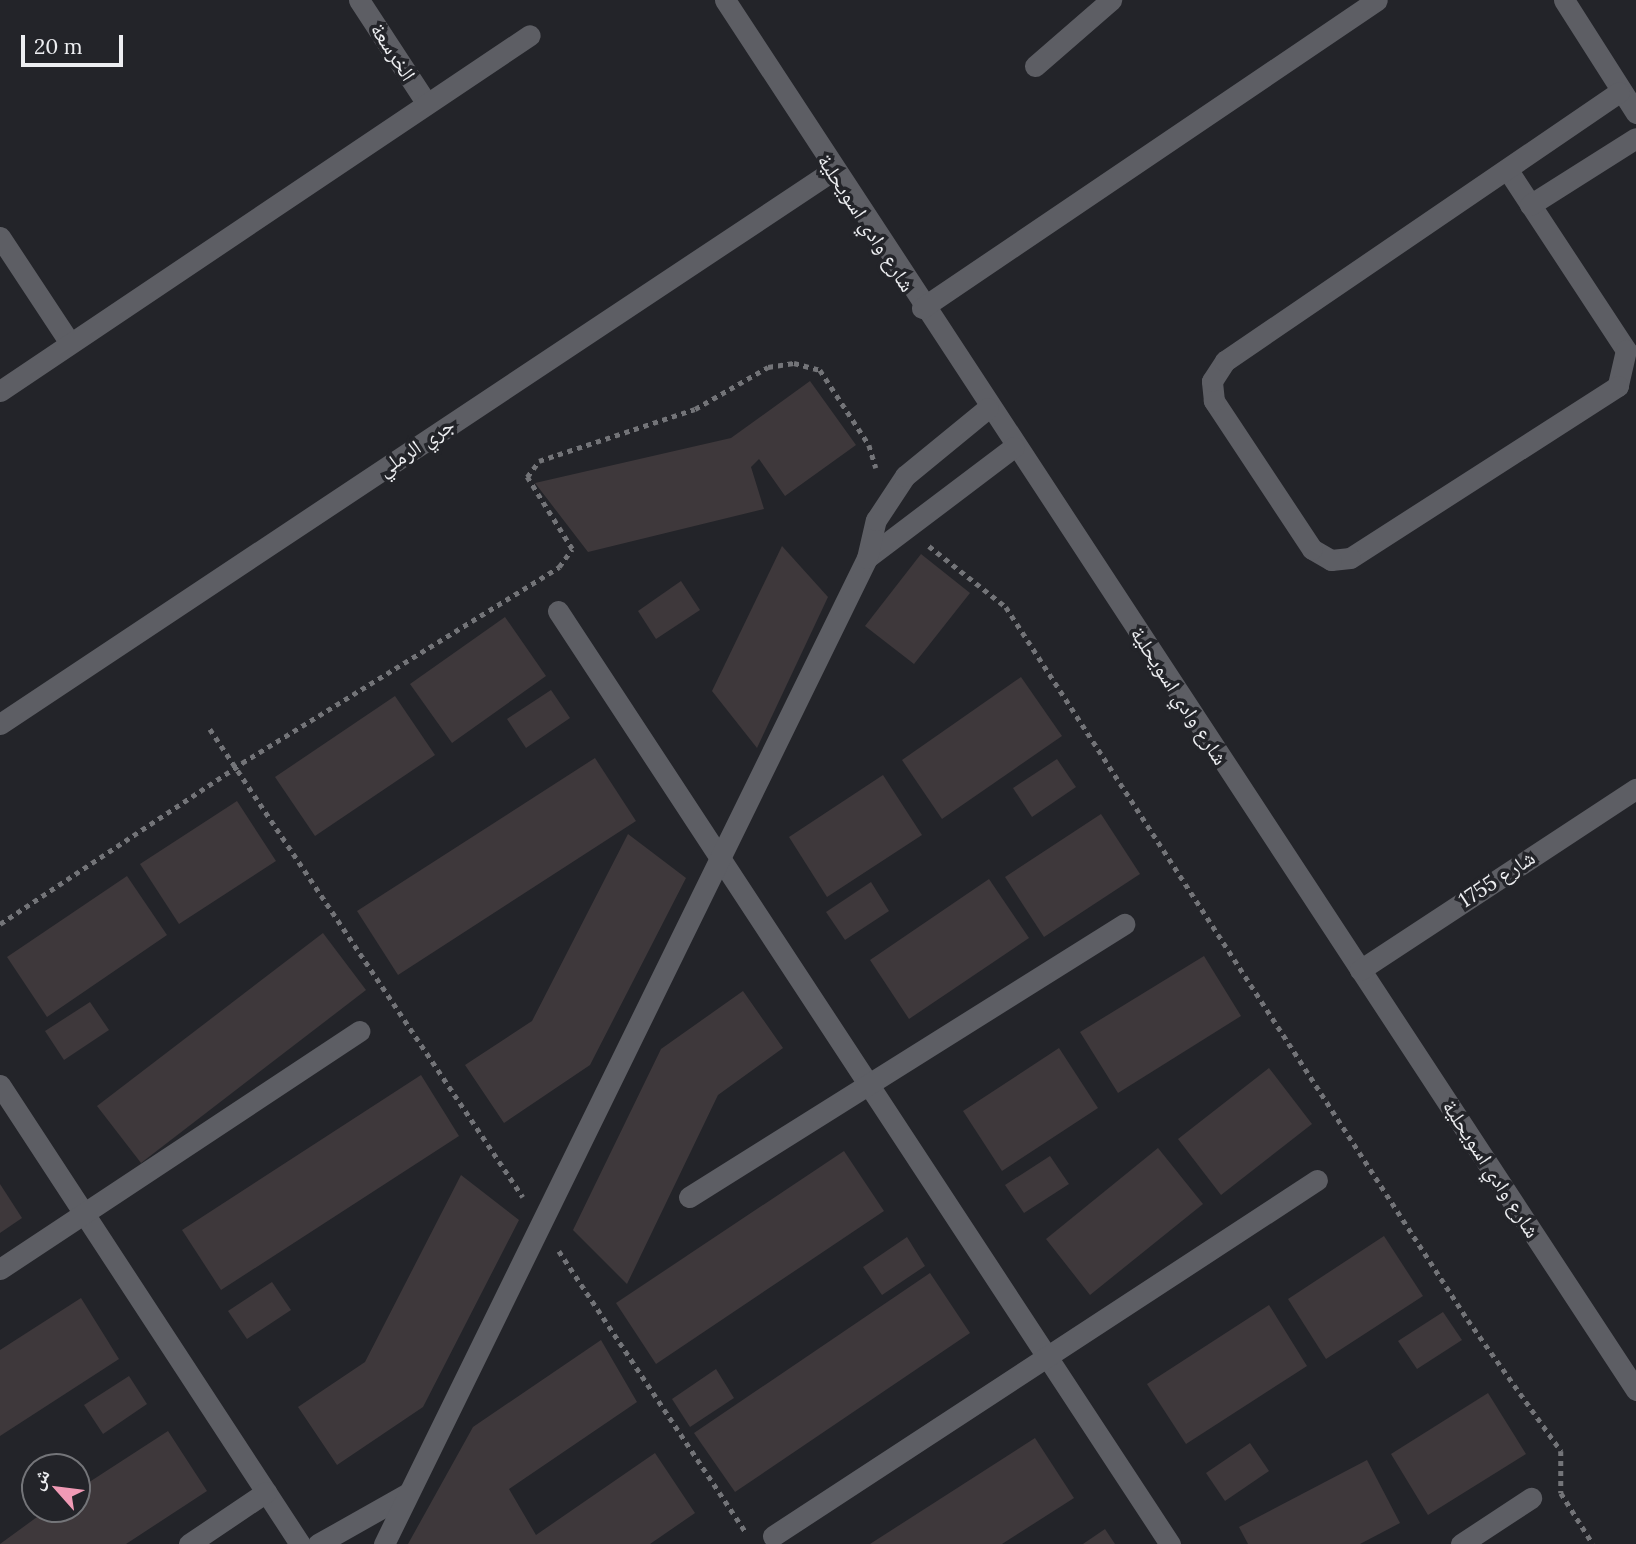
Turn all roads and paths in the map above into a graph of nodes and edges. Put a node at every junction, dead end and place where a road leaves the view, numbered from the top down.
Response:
1 (359, 0) edge
2 (725, 0) edge
3 (1111, 0) edge
4 (1377, 0) edge
5 (1564, 0) edge
6 (530, 35) dead end
7 (1035, 66) dead end
8 (1619, 92) junction
9 (427, 104) junction
10 (1636, 114) edge
11 (1636, 138) edge
12 (832, 171) junction
13 (1510, 172) junction
14 (1531, 205) junction
15 (0, 237) edge
16 (922, 308) junction
17 (70, 343) junction
18 (0, 391) edge
19 (988, 408) junction
20 (1014, 447) junction
21 (886, 501) junction
22 (906, 528) junction
23 (867, 558) junction
24 (558, 611) dead end
25 (0, 724) edge
26 (210, 729) dead end
27 (233, 768) junction
28 (1636, 789) edge
29 (720, 857) junction
30 (0, 924) edge
31 (1124, 924) dead end
32 (1360, 970) junction
33 (359, 1031) dead end
34 (869, 1084) junction
35 (0, 1085) edge
36 (1317, 1180) dead end
37 (689, 1197) dead end
38 (84, 1213) junction
39 (540, 1223) junction
40 (0, 1269) edge
41 (1047, 1357) junction
42 (1636, 1390) edge
43 (266, 1492) junction
44 (408, 1493) junction
45 (1531, 1498) dead end
46 (764, 1540) edge
47 (189, 1544) edge
48 (300, 1544) edge
49 (318, 1544) edge
50 (384, 1544) edge
51 (1170, 1544) edge
52 (1461, 1544) edge
53 (1594, 1544) edge

1 - 9 street, الخرسعة
2 - 12 street, شارع وادي اسويحلية
3 - 7 street
4 - 16 street
5 - 8 street
6 - 9 street
8 - 10 street
8 - 13 street
9 - 17 street
11 - 14 street
12 - 16 street, شارع وادي اسويحلية
12 - 25 street, جري الرملي
13 - 14 street
13 - 14 street
15 - 17 street
16 - 19 street, شارع وادي اسويحلية
17 - 18 street
19 - 20 street, شارع وادي اسويحلية
19 - 21 street
20 - 22 street
20 - 32 street, شارع وادي اسويحلية
21 - 23 street
21 - 27 path
22 - 23 street
22 - 53 path
23 - 29 street
24 - 29 street
26 - 27 path
27 - 30 path
27 - 39 path
28 - 32 street, شارع 1755
29 - 34 street
29 - 39 street
31 - 34 street
32 - 42 street, شارع وادي اسويحلية
33 - 38 street
34 - 37 street
34 - 41 street
35 - 38 street
36 - 41 street
38 - 40 street
38 - 43 street
39 - 44 street
39 - 46 path
41 - 46 street
41 - 51 street
43 - 47 street
43 - 48 street
44 - 49 street
44 - 50 street
45 - 52 street

